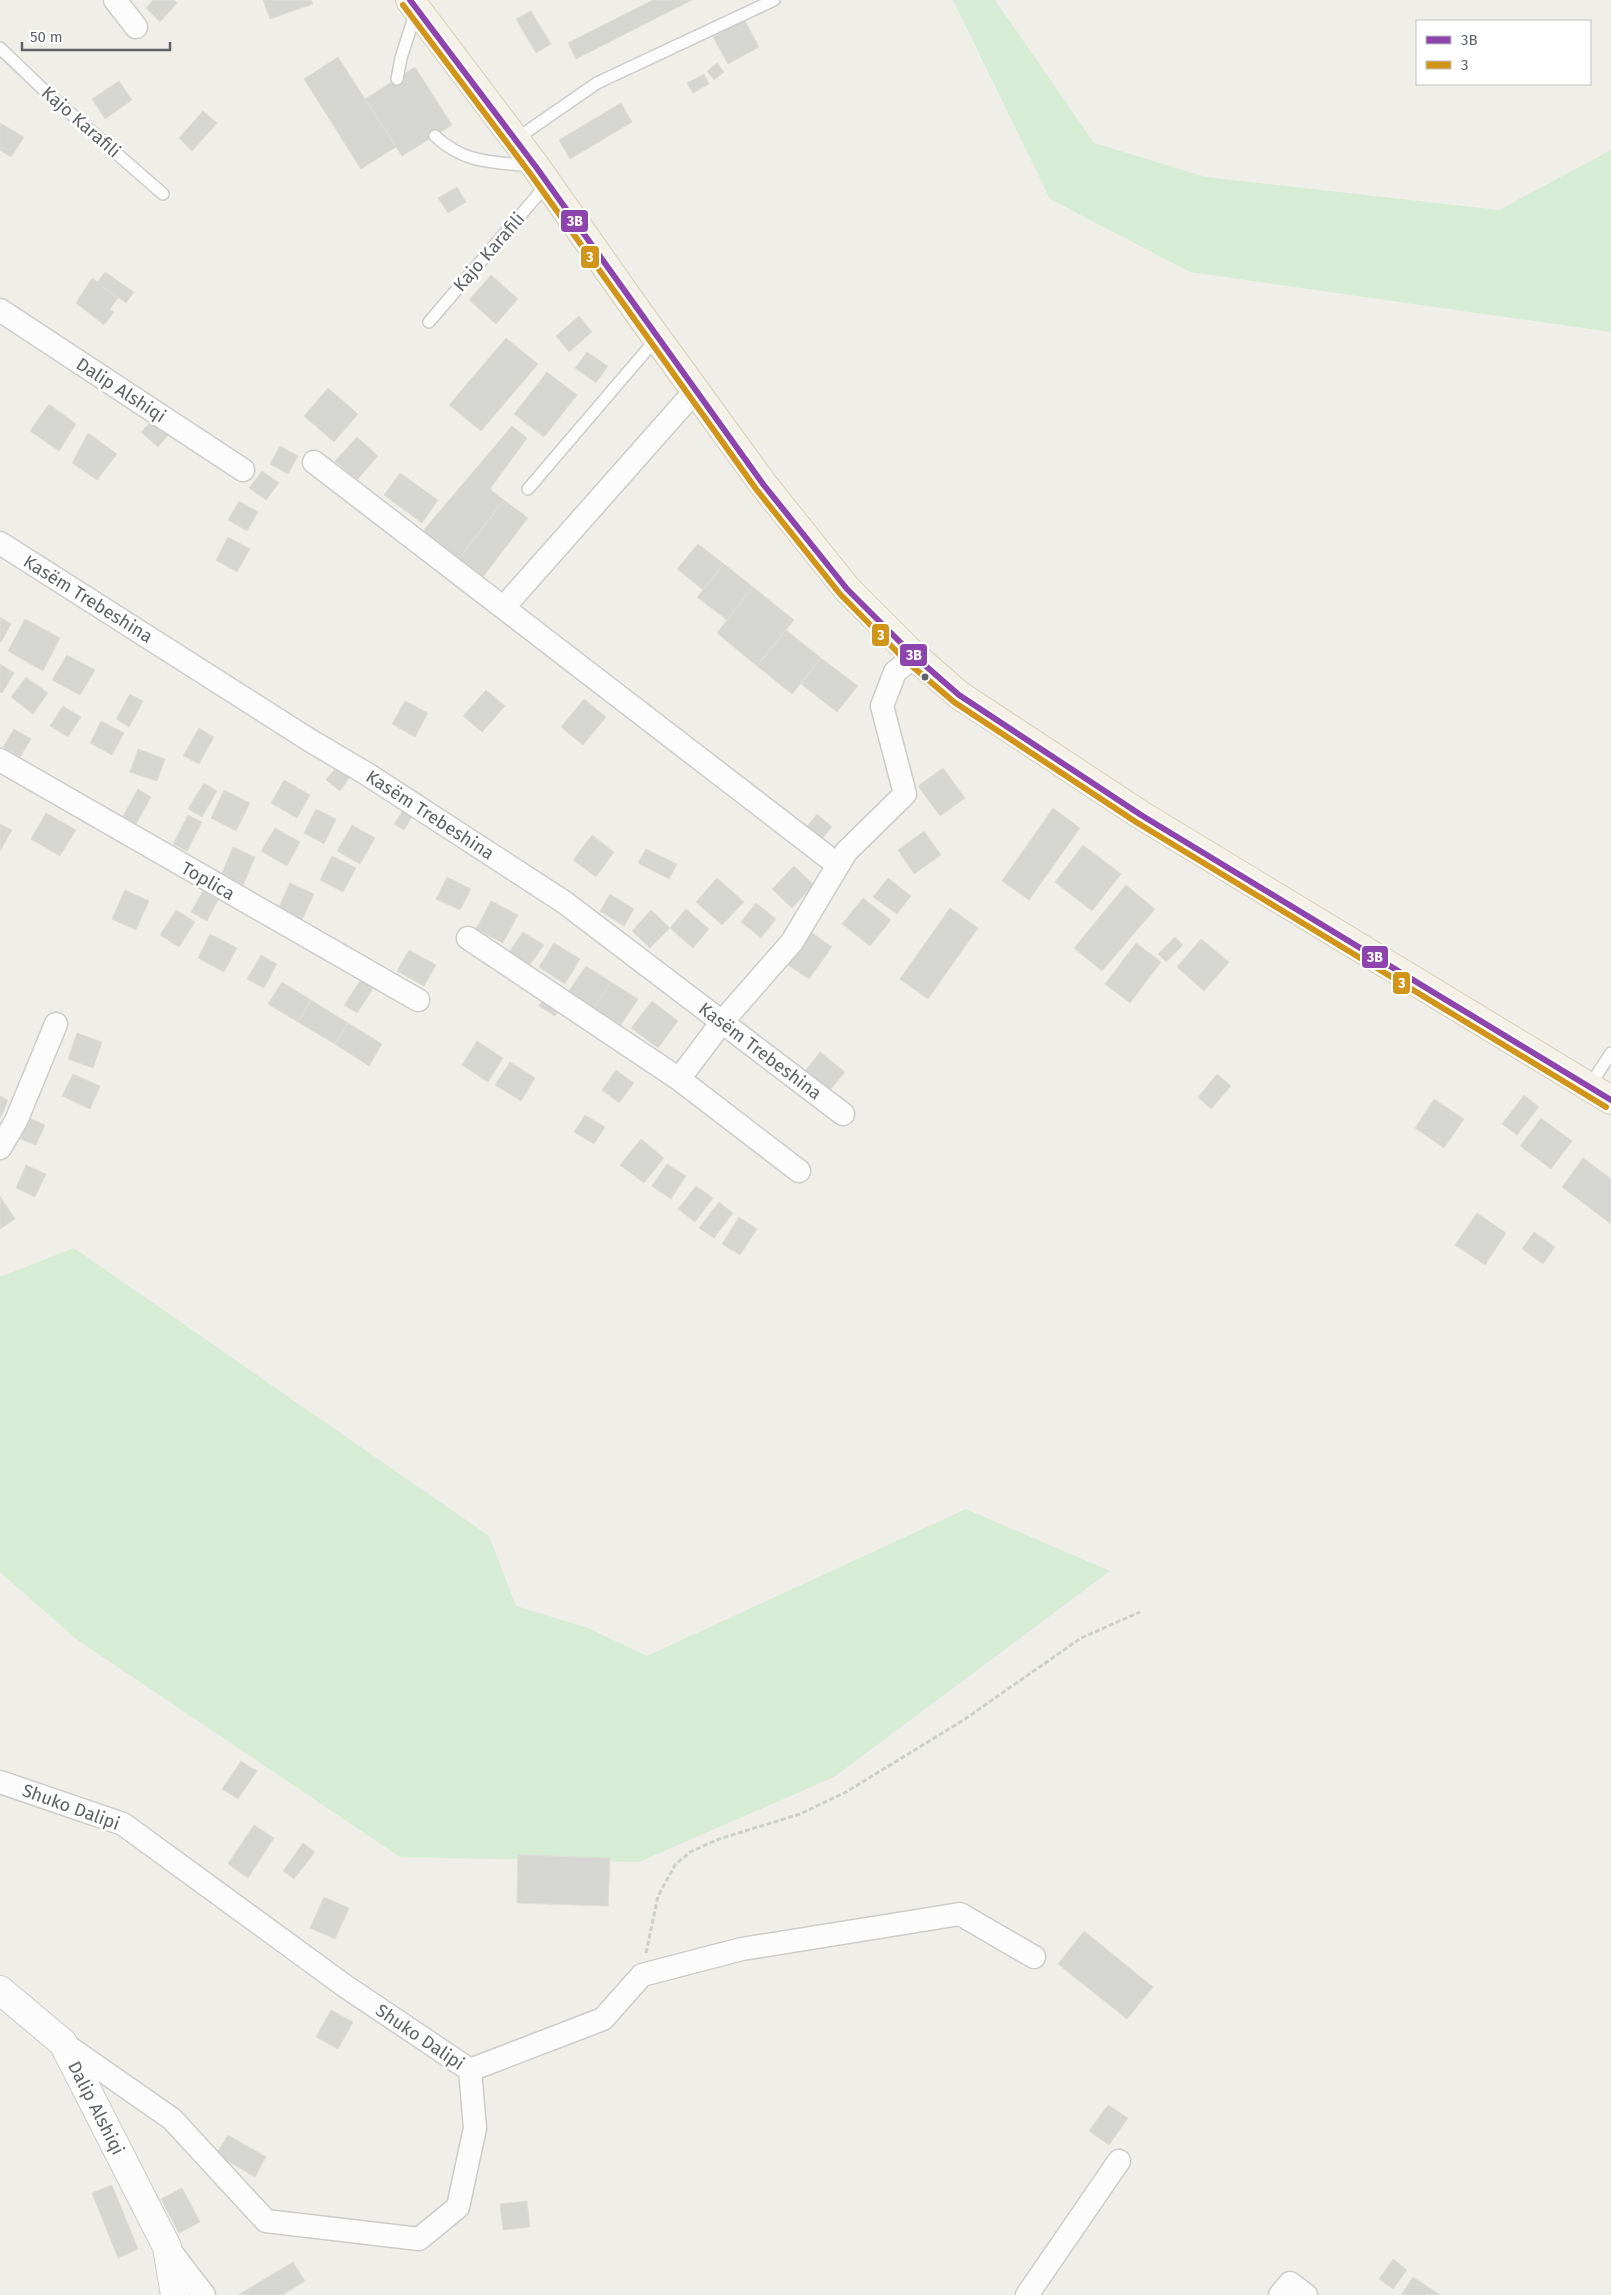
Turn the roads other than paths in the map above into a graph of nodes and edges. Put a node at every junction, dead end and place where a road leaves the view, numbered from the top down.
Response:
1 (115, 0) edge
2 (774, 0) edge
3 (413, 5) edge
4 (136, 27) dead end
5 (0, 48) edge
6 (397, 79) dead end
7 (435, 136) dead end
8 (516, 139) junction
9 (542, 175) junction
10 (163, 194) dead end
11 (0, 310) edge
12 (429, 322) dead end
13 (657, 338) junction
14 (695, 390) junction
15 (314, 462) dead end
16 (243, 470) dead end
17 (528, 489) dead end
18 (0, 543) edge
19 (504, 607) junction
20 (912, 654) junction
21 (0, 760) edge
22 (838, 866) junction
23 (468, 938) dead end
24 (418, 1000) dead end
25 (722, 1022) junction
26 (56, 1024) dead end
27 (1611, 1053) edge
28 (679, 1079) junction
29 (1600, 1093) edge
30 (843, 1114) dead end
31 (1, 1143) edge
32 (799, 1171) dead end
33 (0, 1782) edge
34 (1034, 1957) dead end
35 (0, 1990) edge
36 (63, 2043) junction
37 (470, 2070) junction
38 (1119, 2162) dead end
39 (167, 2247) junction
40 (175, 2295) edge
41 (204, 2295) edge
42 (1027, 2295) edge
43 (1280, 2295) edge
44 (1306, 2295) edge

1 - 4 street
2 - 8 lane
3 - 6 lane
3 - 8 main road
5 - 10 lane, Kajo Karafili
7 - 9 lane
8 - 9 main road
9 - 12 lane, Kajo Karafili
9 - 13 main road
11 - 16 street, Dalip Alshiqi
13 - 14 main road
13 - 17 lane
14 - 19 street
14 - 20 main road
15 - 19 street
18 - 25 street, Kasëm Trebeshina
19 - 22 street
20 - 22 street
20 - 29 main road
21 - 24 street, Toplica
22 - 25 street
23 - 28 street
25 - 28 street
25 - 30 street, Kasëm Trebeshina
26 - 31 street
27 - 29 lane
28 - 32 street
33 - 37 street, Shuko Dalipi
34 - 37 street
35 - 36 street, Dalip Alshiqi
36 - 37 street, Shuko Dalipi
36 - 39 street, Dalip Alshiqi
38 - 42 street
39 - 40 street, Dalip Alshiqi
39 - 41 street, Dalip Alshiqi
43 - 44 street

